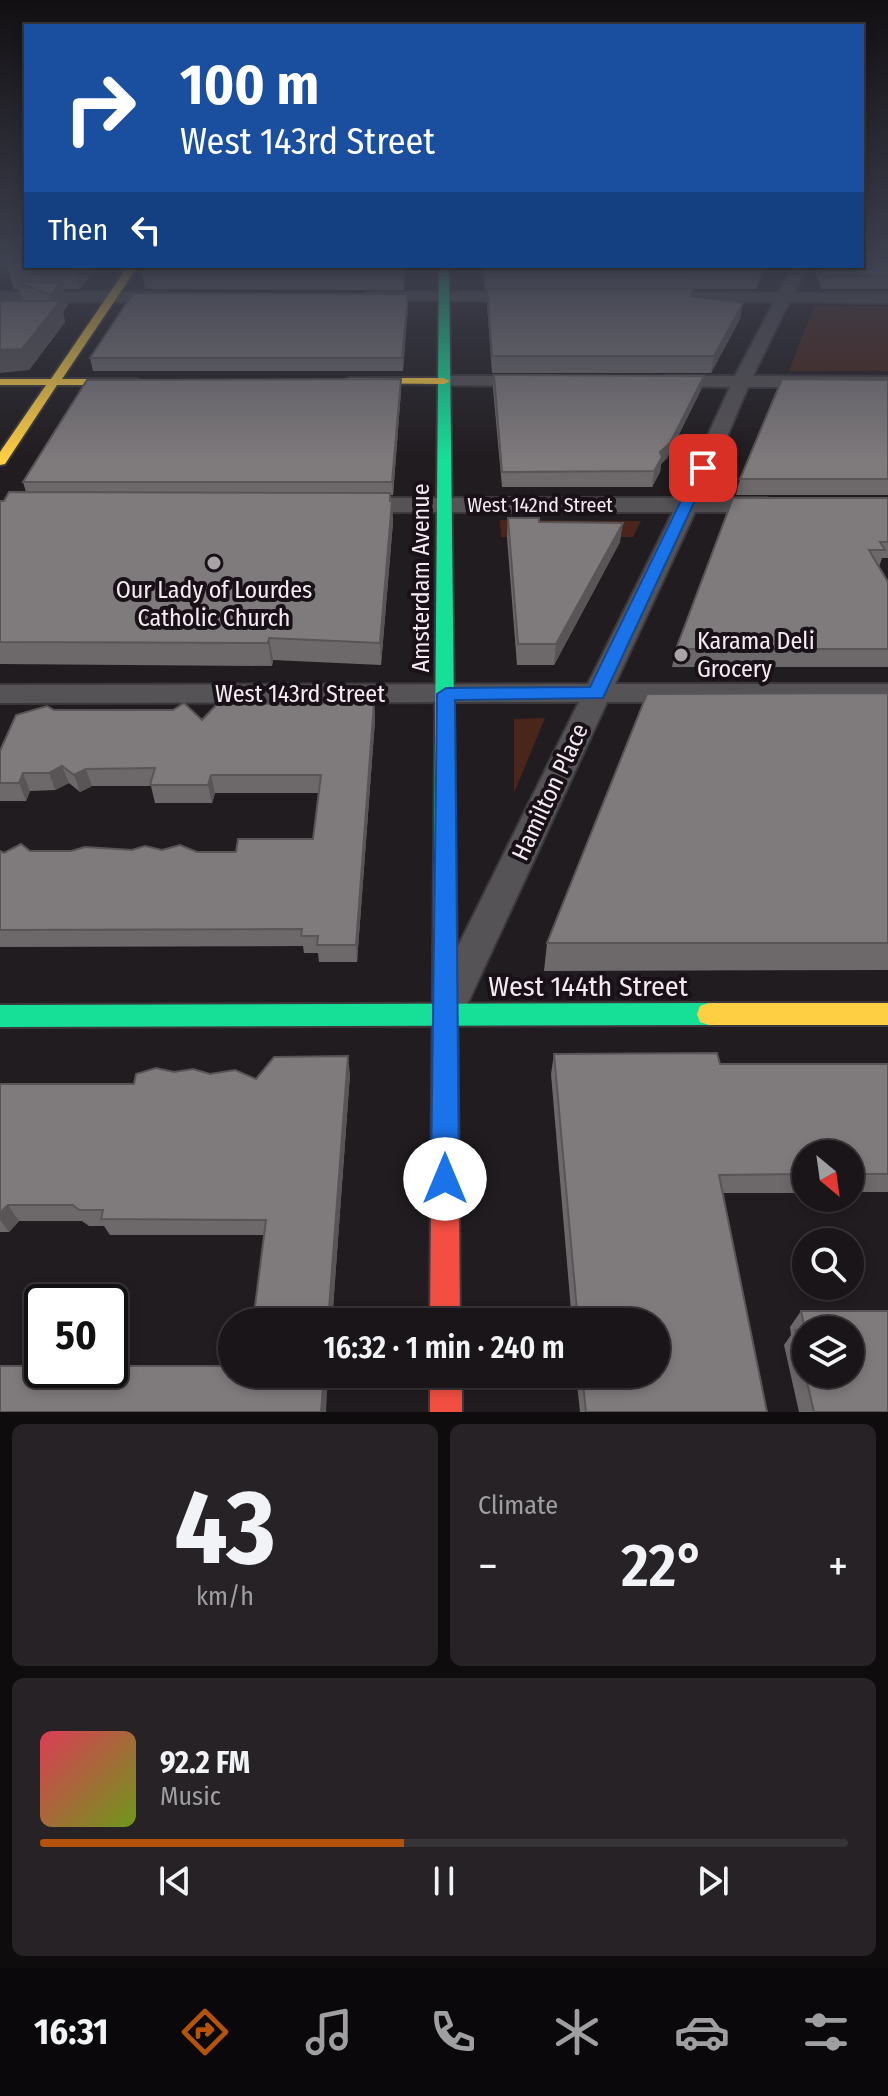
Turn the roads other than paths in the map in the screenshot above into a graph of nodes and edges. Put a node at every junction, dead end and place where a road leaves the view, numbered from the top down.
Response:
1 (88, 329) edge
2 (444, 329) edge
3 (769, 329) edge
4 (444, 381) junction
5 (547, 381) edge
6 (641, 381) edge
7 (741, 381) junction
8 (0, 382) edge
9 (51, 382) junction
10 (156, 382) edge
11 (330, 382) edge
12 (888, 382) edge
13 (0, 461) edge
14 (343, 505) edge
15 (444, 505) junction
16 (687, 505) junction
17 (782, 505) edge
18 (596, 693) junction
19 (888, 693) edge
20 (0, 694) edge
21 (446, 694) junction
22 (444, 1014) junction
23 (888, 1014) edge
24 (0, 1016) edge
25 (445, 1308) edge
26 (446, 1388) edge
27 (446, 1412) edge

1 - 9 street
2 - 4 street, Amsterdam Avenue
3 - 7 street, Hamilton Place
4 - 5 street
4 - 11 street
4 - 15 street, Amsterdam Avenue
6 - 7 street
7 - 12 street
7 - 16 street, Hamilton Place
8 - 9 street
9 - 10 street
9 - 13 street
14 - 15 street, West 142nd Street
15 - 16 street, West 142nd Street
15 - 21 street, Amsterdam Avenue
16 - 17 street, West 142nd Street
16 - 18 street, Hamilton Place
18 - 19 street, West 143rd Street
18 - 21 street, West 143rd Street
18 - 22 street, Hamilton Place
20 - 21 street, West 143rd Street
21 - 22 street, Amsterdam Avenue
22 - 23 street, West 144th Street
22 - 24 street, West 144th Street
22 - 25 street, Amsterdam Avenue
26 - 27 street

